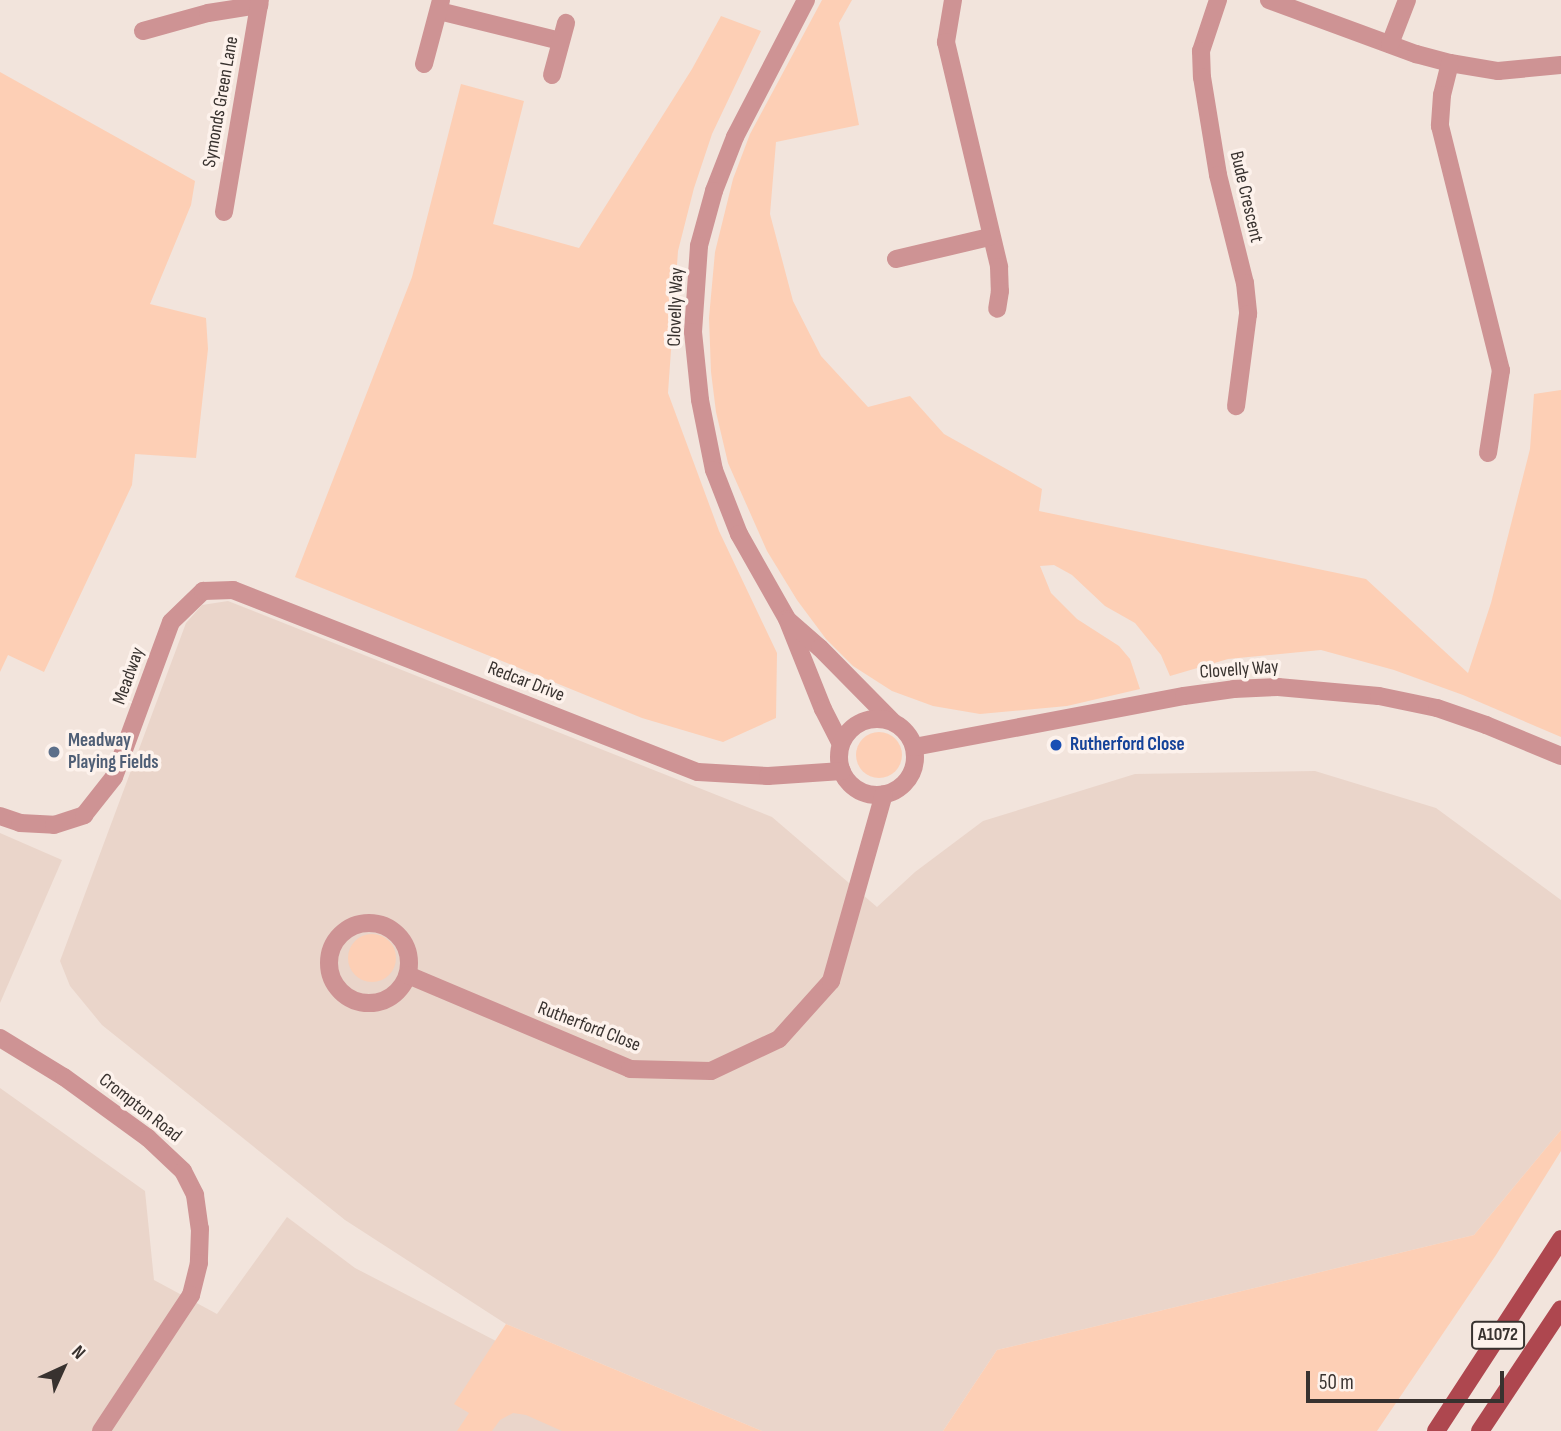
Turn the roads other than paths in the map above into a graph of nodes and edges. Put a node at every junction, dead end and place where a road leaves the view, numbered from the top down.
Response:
1 (806, 0) edge
2 (953, 0) edge
3 (1218, 0) edge
4 (1269, 0) edge
5 (1408, 0) edge
6 (259, 3) edge
7 (440, 5) edge
8 (565, 23) dead end
9 (143, 32) dead end
10 (560, 41) junction
11 (1390, 44) junction
12 (1450, 63) junction
13 (424, 64) dead end
14 (1561, 65) edge
15 (552, 75) dead end
16 (224, 212) dead end
17 (990, 237) junction
18 (896, 259) dead end
19 (997, 309) dead end
20 (1236, 406) dead end
21 (1488, 453) dead end
22 (202, 591) joint
23 (787, 619) junction
24 (893, 722) junction
25 (841, 744) junction
26 (914, 747) junction
27 (1561, 755) edge
28 (842, 771) junction
29 (884, 794) junction
30 (0, 816) edge
31 (408, 975) junction
32 (0, 1038) edge
33 (1561, 1239) edge
34 (1561, 1309) edge
35 (101, 1431) edge
36 (1436, 1431) edge
37 (1480, 1431) edge

1 - 23 street, Clovelly Way
2 - 17 street
3 - 20 street, Bude Crescent
4 - 11 street
5 - 11 street
6 - 9 street
6 - 16 street, Symonds Green Lane
7 - 10 street
7 - 13 street
8 - 10 street
10 - 15 street
11 - 12 street
12 - 14 street
12 - 21 street
17 - 18 street
17 - 19 street
22 - 28 street, Redcar Drive
22 - 30 street, Meadway
23 - 24 street, Clovelly Way
23 - 25 street, Clovelly Way
24 - 25 street
24 - 26 street, Clovelly Way
25 - 28 street, Clovelly Way
26 - 27 street, Clovelly Way
26 - 29 street
28 - 29 street
29 - 31 street, Rutherford Close
31 - 31 street
32 - 35 street, Crompton Road
33 - 36 main road, A1072
34 - 37 main road, A1072

